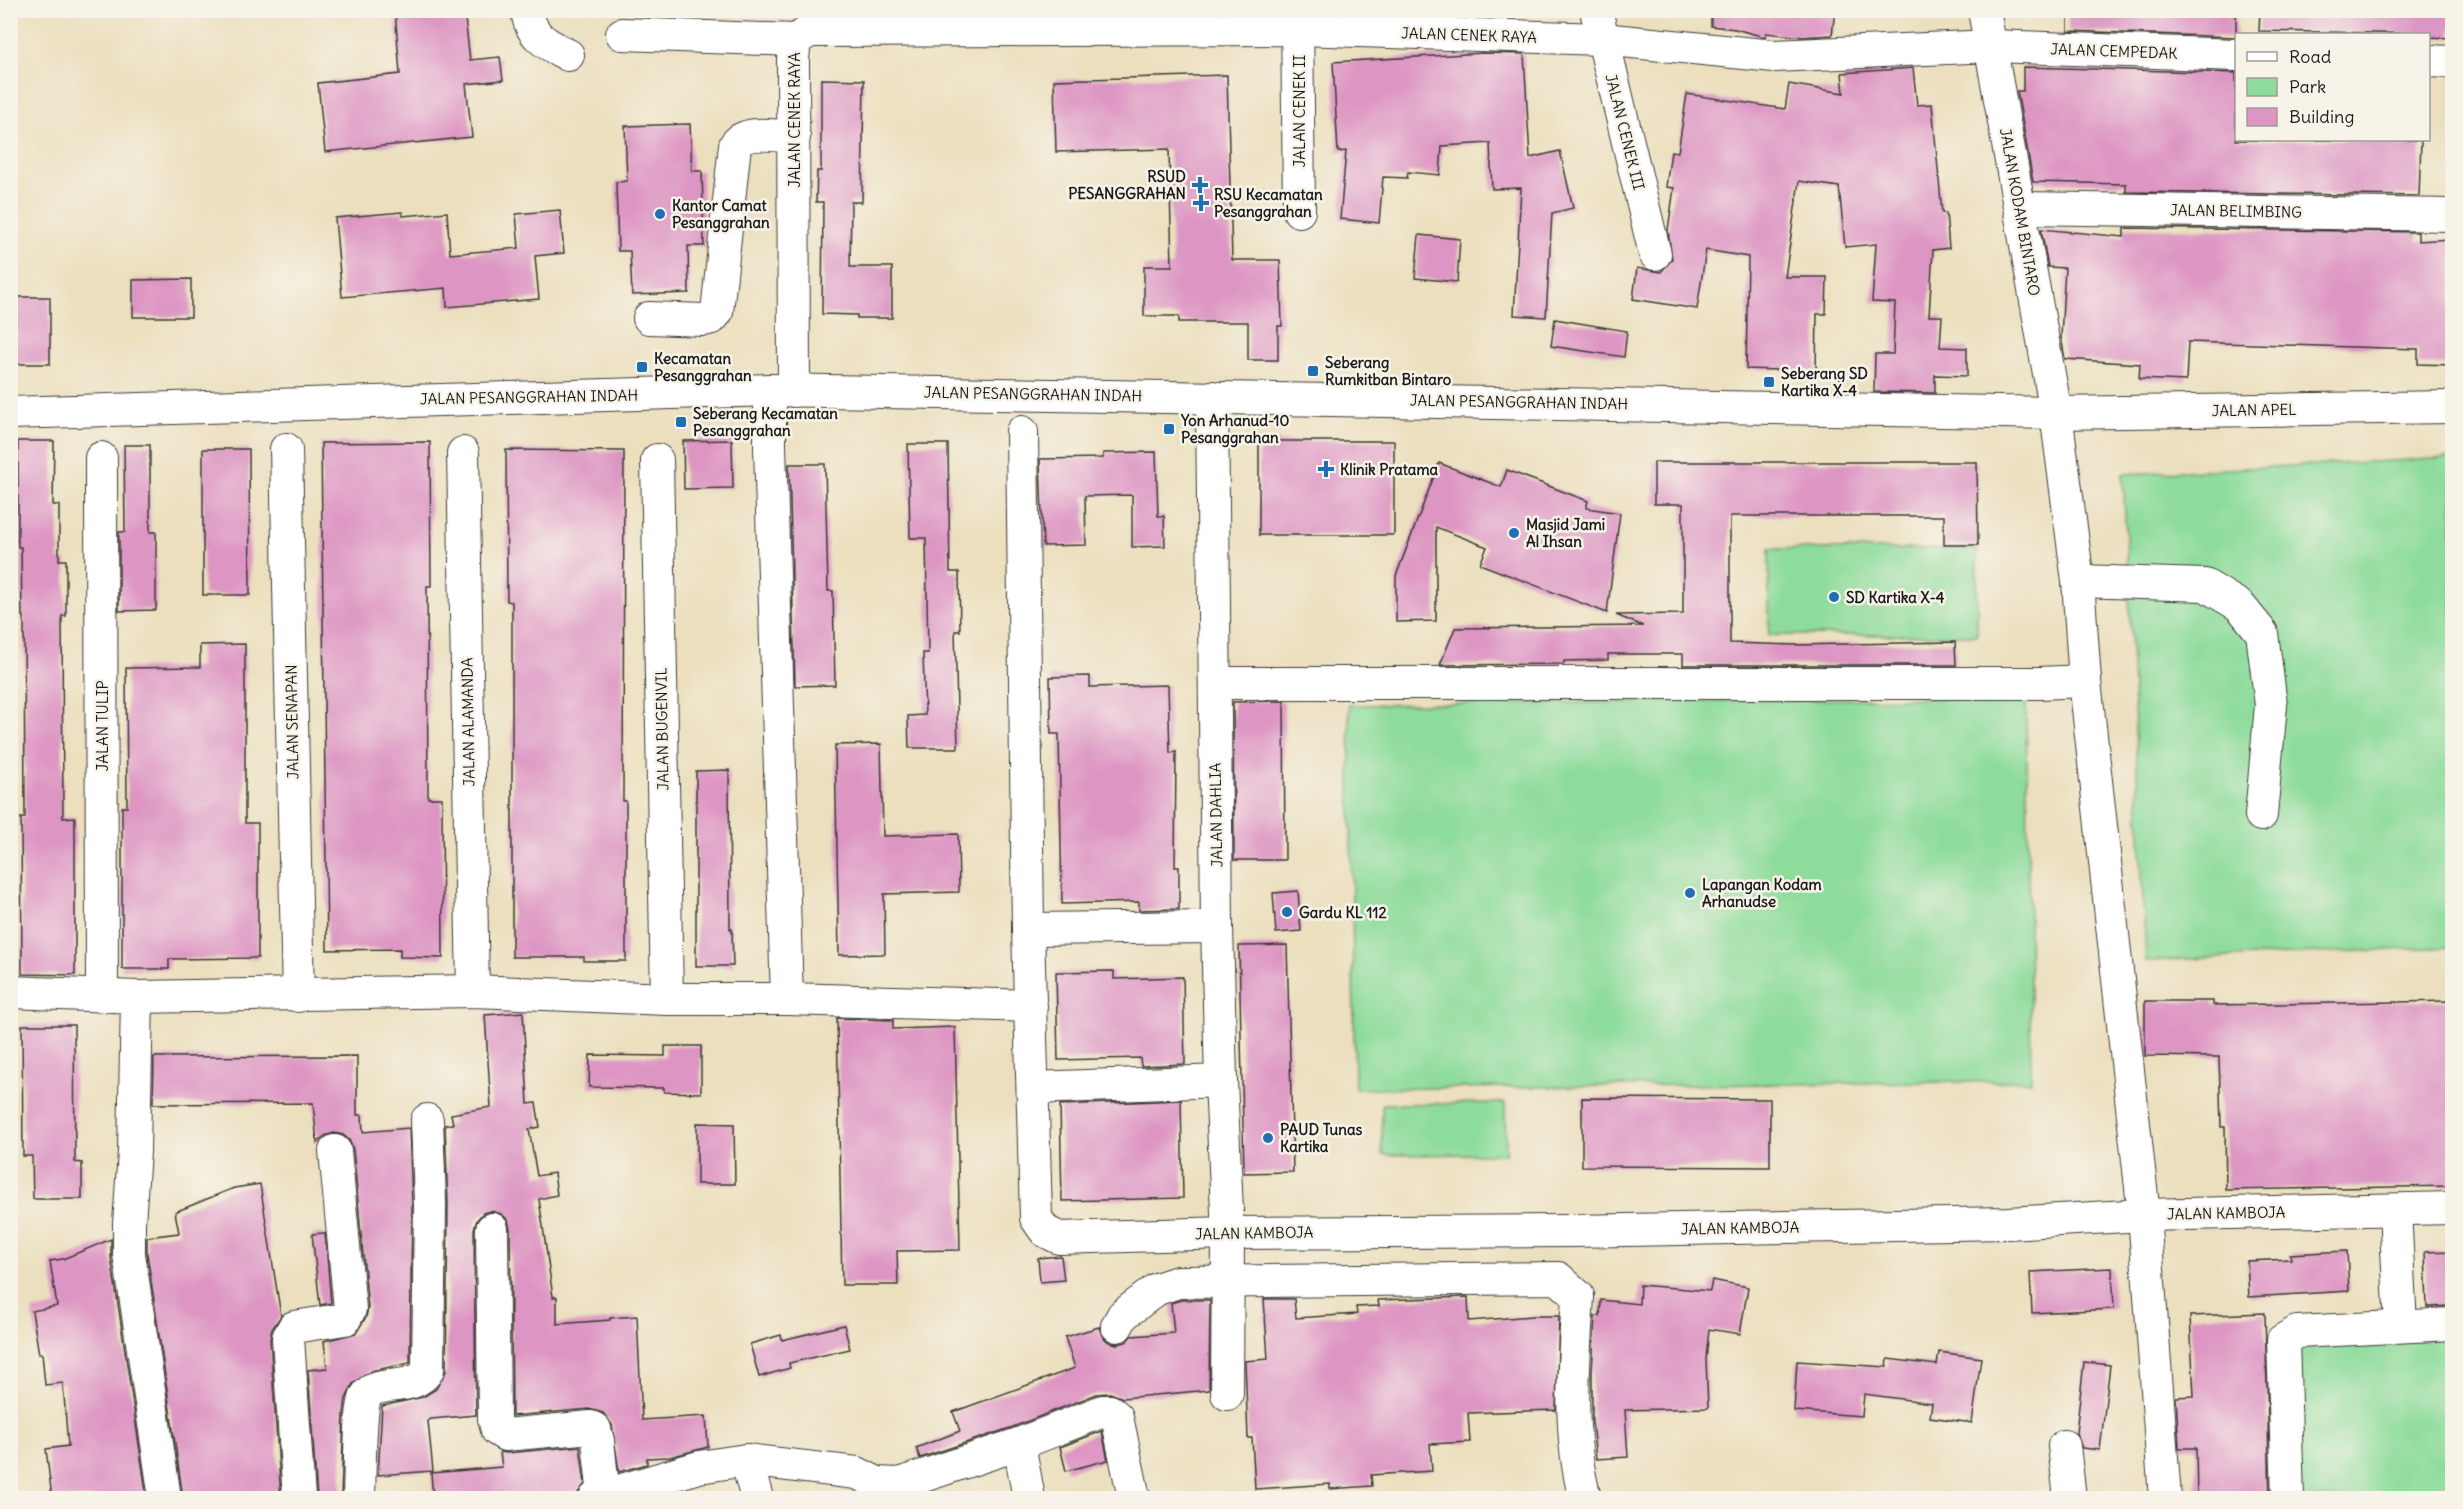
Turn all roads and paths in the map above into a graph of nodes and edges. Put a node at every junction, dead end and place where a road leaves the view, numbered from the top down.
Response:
1 (527, 10) edge
2 (1984, 10) edge
3 (1298, 20) edge
4 (1599, 25) edge
5 (622, 34) dead end
6 (795, 40) junction
7 (1991, 46) junction
8 (568, 55) dead end
9 (2235, 55) edge
10 (2430, 61) edge
11 (2452, 62) edge
12 (794, 137) junction
13 (2020, 208) junction
14 (1299, 211) dead end
15 (2452, 215) edge
16 (1655, 254) dead end
17 (649, 318) dead end
18 (782, 391) junction
19 (1212, 397) junction
20 (2452, 407) edge
21 (10, 412) edge
22 (2056, 412) junction
23 (1022, 432) dead end
24 (286, 449) dead end
25 (463, 453) dead end
26 (101, 458) dead end
27 (657, 460) dead end
28 (2078, 581) junction
29 (2085, 681) junction
30 (1215, 683) junction
31 (2261, 815) dead end
32 (1217, 927) junction
33 (1028, 929) junction
34 (473, 991) junction
35 (10, 992) edge
36 (102, 994) junction
37 (298, 996) junction
38 (137, 997) junction
39 (667, 999) junction
40 (787, 999) junction
41 (1031, 1006) junction
42 (1221, 1080) junction
43 (1034, 1088) junction
44 (427, 1120) dead end
45 (335, 1151) dead end
46 (2452, 1208) edge
47 (2395, 1210) junction
48 (2144, 1215) junction
49 (492, 1229) dead end
50 (1228, 1233) junction
51 (1227, 1281) junction
52 (2452, 1324) edge
53 (1117, 1326) dead end
54 (2401, 1326) junction
55 (1227, 1394) dead end
56 (1019, 1444) junction
57 (2064, 1446) dead end
58 (746, 1460) junction
59 (860, 1486) edge
60 (599, 1497) edge
61 (165, 1498) edge
62 (298, 1498) edge
63 (359, 1498) edge
64 (757, 1498) edge
65 (1029, 1498) edge
66 (1134, 1498) edge
67 (1585, 1498) edge
68 (2070, 1498) edge
69 (2165, 1498) edge
70 (2288, 1498) edge

1 - 8 street
2 - 7 street, JALAN KODAM BINTARO
3 - 4 street, JALAN CENEK RAYA
3 - 6 street, JALAN CENEK RAYA
3 - 14 street, JALAN CENEK II
4 - 7 street, JALAN CENEK RAYA
4 - 16 street, JALAN CENEK III
5 - 6 street
6 - 12 street, JALAN CENEK RAYA
7 - 9 street, JALAN CEMPEDAK
7 - 13 street, JALAN KODAM BINTARO
10 - 11 street
12 - 17 street
12 - 18 street, JALAN CENEK RAYA
13 - 15 street, JALAN BELIMBING
13 - 22 street, JALAN KODAM BINTARO
18 - 19 street, JALAN PESANGGRAHAN INDAH
18 - 21 street, JALAN PESANGGRAHAN INDAH
18 - 40 street, JALAN CENEK RAYA
19 - 22 street, JALAN PESANGGRAHAN INDAH
19 - 30 street, JALAN DAHLIA
20 - 22 street, JALAN APEL
22 - 28 street, JALAN KODAM BINTARO
23 - 33 street
24 - 37 street, JALAN SENAPAN
25 - 34 street, JALAN ALAMANDA
26 - 36 street, JALAN TULIP
27 - 39 street, JALAN BUGENVIL
28 - 29 street, JALAN KODAM BINTARO
28 - 31 street
29 - 30 street
29 - 48 street, JALAN KODAM BINTARO
30 - 32 street, JALAN DAHLIA
32 - 33 street
32 - 42 street, JALAN DAHLIA
33 - 41 street
34 - 37 street
34 - 39 street
35 - 36 street
36 - 38 street
37 - 38 street
38 - 61 street
39 - 40 street
40 - 41 street
41 - 43 street
42 - 43 street
42 - 50 street, JALAN DAHLIA
43 - 50 street, JALAN KAMBOJA
44 - 63 street
45 - 62 street
46 - 47 street, JALAN KAMBOJA
47 - 48 street, JALAN KAMBOJA
47 - 54 street
48 - 50 street, JALAN KAMBOJA
48 - 69 street, JALAN KODAM BINTARO
49 - 60 street
50 - 51 street, JALAN DAHLIA
51 - 53 street
51 - 55 street, JALAN DAHLIA
51 - 67 street
52 - 54 street
54 - 70 street
56 - 59 street
56 - 65 street
56 - 66 street
57 - 68 street
58 - 59 street
58 - 60 street
58 - 64 street

